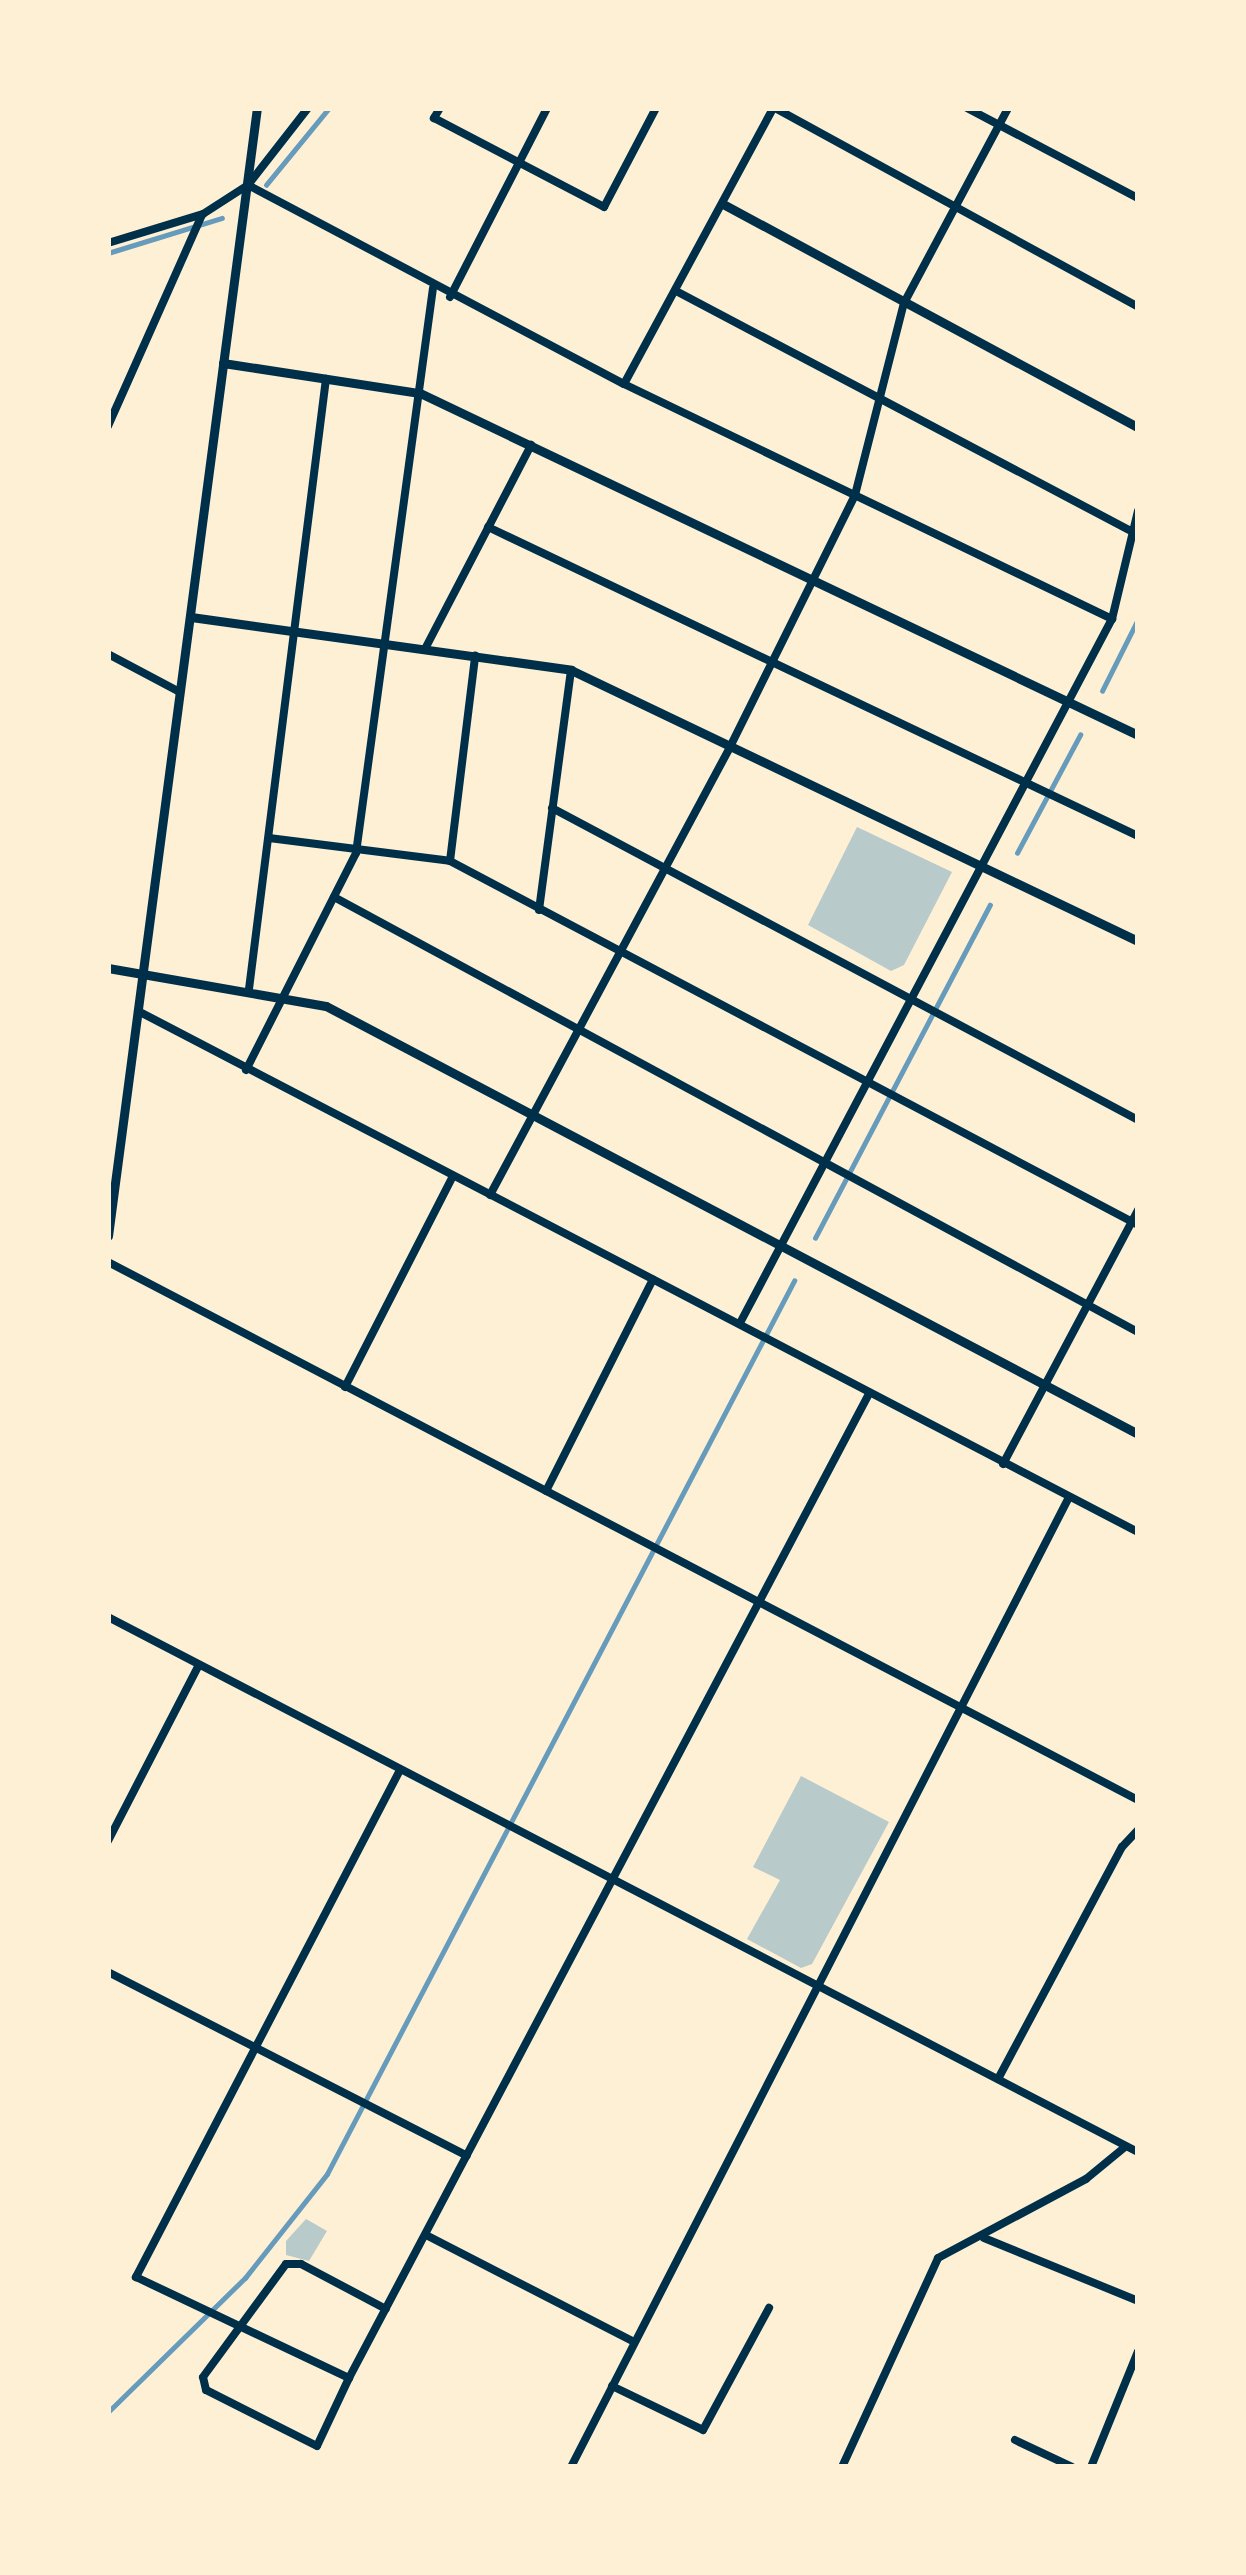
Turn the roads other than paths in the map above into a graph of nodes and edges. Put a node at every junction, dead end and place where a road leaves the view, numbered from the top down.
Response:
1 (257, 108) edge
2 (308, 108) edge
3 (440, 108) edge
4 (548, 108) edge
5 (656, 108) edge
6 (774, 108) edge
7 (967, 108) edge
8 (1009, 108) edge
9 (999, 126) junction
10 (519, 163) junction
11 (248, 185) junction
12 (1138, 198) edge
13 (723, 204) junction
14 (955, 209) junction
15 (201, 217) junction
16 (108, 243) edge
17 (433, 288) junction
18 (676, 292) junction
19 (449, 296) junction
20 (904, 303) junction
21 (1138, 307) edge
22 (223, 363) junction
23 (326, 379) junction
24 (624, 384) junction
25 (420, 393) junction
26 (881, 402) junction
27 (108, 426) edge
28 (1138, 427) edge
29 (531, 445) junction
30 (854, 494) junction
31 (1138, 511) edge
32 (488, 527) junction
33 (1133, 532) junction
34 (814, 578) junction
35 (191, 616) junction
36 (1112, 619) junction
37 (295, 629) junction
38 (387, 641) junction
39 (426, 647) junction
40 (108, 654) edge
41 (475, 654) junction
42 (772, 662) junction
43 (571, 670) junction
44 (178, 691) junction
45 (1066, 700) junction
46 (1138, 735) edge
47 (729, 749) junction
48 (1025, 782) junction
49 (552, 808) junction
50 (1138, 836) edge
51 (268, 838) junction
52 (356, 853) junction
53 (450, 861) junction
54 (665, 866) junction
55 (982, 868) junction
56 (334, 897) junction
57 (539, 910) junction
58 (1138, 941) edge
59 (617, 952) junction
60 (108, 968) edge
61 (144, 974) junction
62 (249, 989) junction
63 (285, 994) junction
64 (915, 994) junction
65 (138, 1011) junction
66 (578, 1028) junction
67 (246, 1070) junction
68 (867, 1085) junction
69 (533, 1116) junction
70 (1138, 1120) edge
71 (826, 1167) junction
72 (452, 1176) junction
73 (490, 1196) junction
74 (1138, 1210) edge
75 (1135, 1223) edge
76 (108, 1236) edge
77 (783, 1244) junction
78 (108, 1262) edge
79 (653, 1279) junction
80 (1088, 1305) junction
81 (740, 1323) junction
82 (1138, 1332) edge
83 (1046, 1385) junction
84 (345, 1387) junction
85 (869, 1394) junction
86 (1138, 1434) edge
87 (1003, 1463) junction
88 (546, 1491) junction
89 (1069, 1497) junction
90 (1138, 1532) edge
91 (758, 1601) junction
92 (108, 1617) edge
93 (200, 1665) junction
94 (961, 1705) junction
95 (400, 1770) junction
96 (1138, 1801) edge
97 (1138, 1830) edge
98 (108, 1841) edge
99 (611, 1879) junction
100 (108, 1972) edge
101 (821, 1987) junction
102 (254, 2046) junction
103 (998, 2079) junction
104 (1125, 2147) junction
105 (1138, 2152) edge
106 (466, 2156) junction
107 (426, 2235) junction
108 (983, 2238) junction
109 (1138, 2301) edge
110 (769, 2308) dead end
111 (386, 2309) junction
112 (240, 2324) junction
113 (632, 2341) junction
114 (1138, 2351) edge
115 (350, 2378) junction
116 (613, 2386) junction
117 (1015, 2440) dead end
118 (571, 2467) edge
119 (842, 2467) edge
120 (1072, 2467) edge
121 (1091, 2467) edge

1 - 11 street
2 - 11 street
3 - 10 street
4 - 10 street
5 - 10 street
6 - 13 street
6 - 14 street
7 - 9 street
8 - 9 street
9 - 12 street
9 - 14 street
10 - 19 street
11 - 15 street
11 - 17 street
11 - 22 street
13 - 18 street
13 - 20 street
14 - 20 street
14 - 21 street
15 - 16 street
15 - 27 street
17 - 19 street
17 - 25 street
18 - 24 street
18 - 26 street
19 - 24 street
20 - 26 street
20 - 28 street
22 - 23 street
22 - 35 street
23 - 25 street
23 - 37 street
24 - 30 street
25 - 29 street
25 - 38 street
26 - 30 street
26 - 33 street
29 - 32 street
29 - 34 street
30 - 34 street
30 - 36 street
31 - 33 street
32 - 39 street
32 - 42 street
33 - 36 street
34 - 42 street
34 - 45 street
35 - 37 street
35 - 44 street
36 - 45 street
37 - 38 street
37 - 51 street
38 - 39 street
38 - 52 street
39 - 41 street
40 - 44 street
41 - 43 street
41 - 53 street
42 - 47 street
42 - 48 street
43 - 47 street
43 - 49 street
44 - 61 street
45 - 46 street
45 - 48 street
47 - 54 street
47 - 55 street
48 - 50 street
48 - 55 street
49 - 54 street
49 - 57 street
51 - 52 street
51 - 62 street
52 - 53 street
52 - 56 street
53 - 57 street
54 - 59 street
54 - 64 street
55 - 58 street
55 - 64 street
56 - 63 street
56 - 66 street
57 - 59 street
59 - 66 street
59 - 68 street
60 - 61 street
61 - 62 street
61 - 65 street
62 - 63 street
63 - 67 street
63 - 69 street
64 - 68 street
64 - 70 street
65 - 67 street
65 - 76 street
66 - 69 street
66 - 71 street
67 - 72 street
68 - 71 street
68 - 75 street
69 - 73 street
69 - 77 street
71 - 77 street
71 - 80 street
72 - 73 street
72 - 84 street
73 - 79 street
74 - 75 street
75 - 80 street
77 - 81 street
77 - 83 street
78 - 84 street
79 - 81 street
79 - 88 street
80 - 82 street
80 - 83 street
81 - 85 street
83 - 86 street
83 - 87 street
84 - 88 street
85 - 87 street
85 - 91 street
87 - 89 street
88 - 91 street
89 - 90 street
89 - 94 street
91 - 94 street
91 - 99 street
92 - 93 street
93 - 95 street
93 - 98 street
94 - 96 street
94 - 101 street
95 - 99 street
95 - 102 street
97 - 103 street
99 - 101 street
99 - 106 street
100 - 102 street
101 - 103 street
101 - 113 street
102 - 106 street
102 - 112 street
103 - 104 street
104 - 105 street
104 - 108 street
106 - 107 street
107 - 111 street
107 - 113 street
108 - 109 street
108 - 119 street
110 - 116 street
111 - 112 street
111 - 115 street
112 - 115 street
112 - 115 street
113 - 116 street
114 - 121 street
116 - 118 street
117 - 120 street

